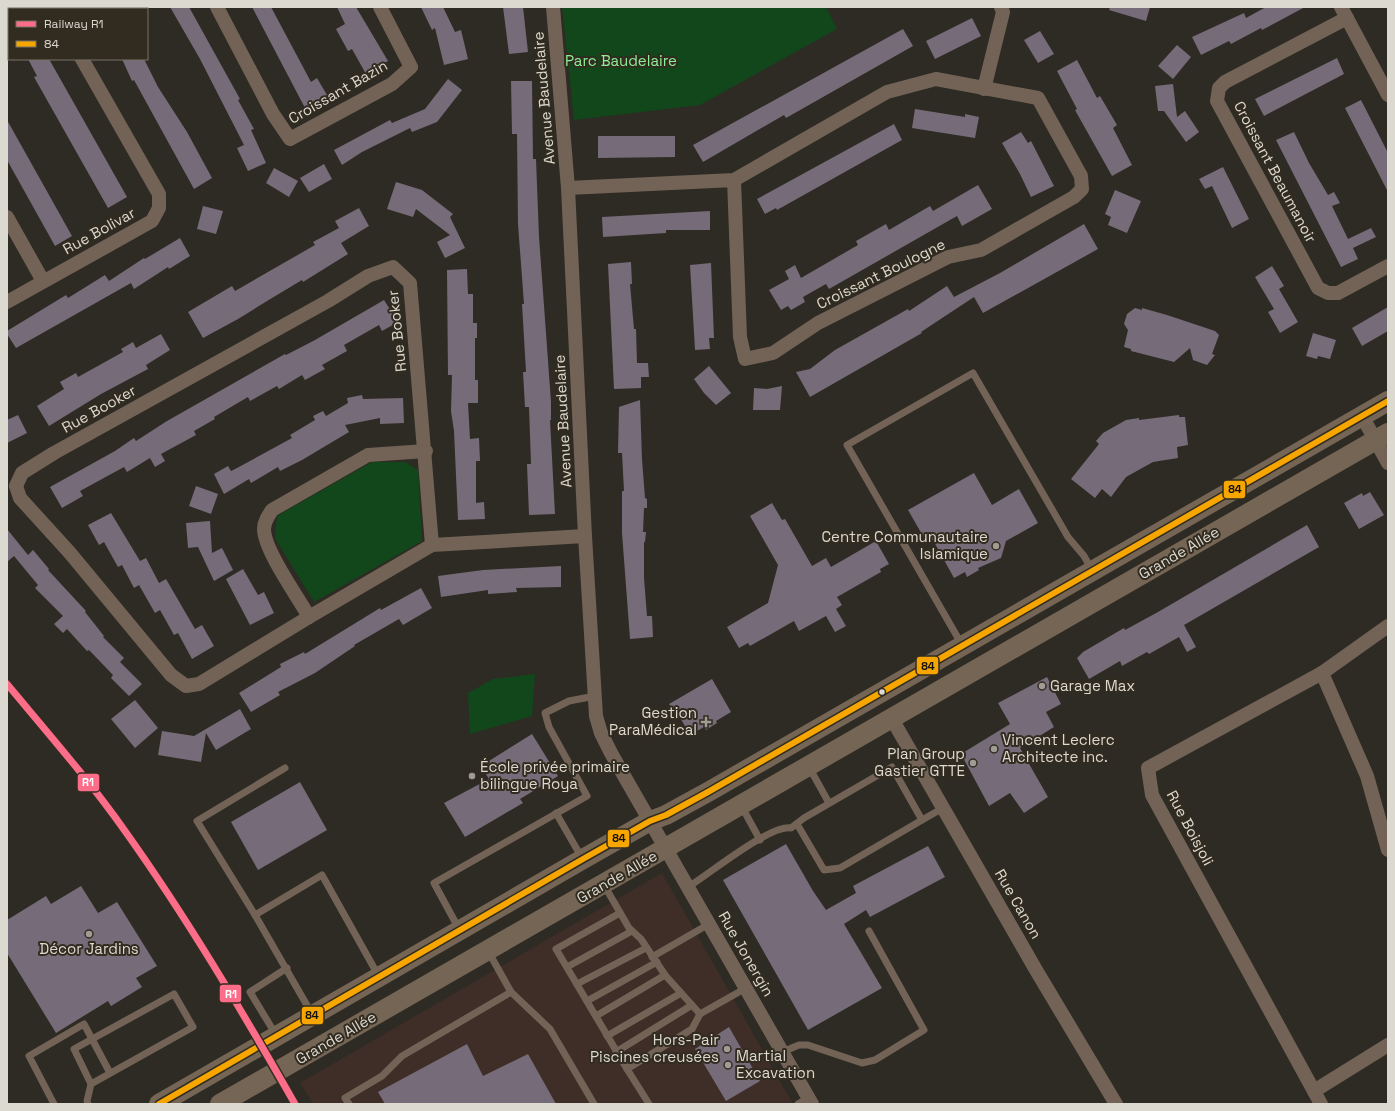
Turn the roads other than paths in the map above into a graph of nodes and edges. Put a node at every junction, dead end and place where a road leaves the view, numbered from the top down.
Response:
1 (217, 7) edge
2 (380, 7) edge
3 (553, 7) edge
4 (1001, 7) edge
5 (1344, 12) edge
6 (83, 60) edge
7 (984, 89) junction
8 (1388, 95) edge
9 (734, 180) junction
10 (568, 188) junction
11 (7, 217) edge
12 (1388, 266) edge
13 (43, 281) junction
14 (7, 302) edge
15 (1388, 401) edge
16 (1362, 416) junction
17 (1382, 437) edge
18 (426, 451) junction
19 (1388, 463) edge
20 (585, 536) junction
21 (432, 545) junction
22 (1092, 570) junction
23 (309, 616) junction
24 (1388, 626) edge
25 (963, 645) junction
26 (1322, 673) junction
27 (594, 696) junction
28 (892, 719) junction
29 (809, 766) junction
30 (285, 768) dead end
31 (829, 803) junction
32 (741, 805) junction
33 (943, 808) junction
34 (556, 813) junction
35 (650, 820) junction
36 (922, 820) junction
37 (797, 824) junction
38 (760, 840) junction
39 (666, 849) junction
40 (1388, 850) edge
41 (583, 859) junction
42 (604, 885) junction
43 (688, 887) junction
44 (620, 914) junction
45 (255, 915) junction
46 (709, 924) junction
47 (460, 931) junction
48 (632, 931) junction
49 (869, 931) dead end
50 (646, 948) junction
51 (488, 951) junction
52 (654, 960) junction
53 (287, 968) junction
54 (567, 968) junction
55 (665, 975) junction
56 (380, 978) junction
57 (577, 984) junction
58 (746, 988) junction
59 (511, 992) junction
60 (681, 993) junction
61 (587, 1001) junction
62 (692, 1005) junction
63 (700, 1014) junction
64 (313, 1016) junction
65 (596, 1016) junction
66 (607, 1036) junction
67 (277, 1037) junction
68 (92, 1039) junction
69 (1388, 1045) edge
70 (616, 1052) junction
71 (782, 1052) junction
72 (627, 1070) junction
73 (110, 1073) junction
74 (91, 1084) junction
75 (1314, 1091) junction
76 (806, 1102) edge
77 (86, 1103) edge
78 (54, 1104) edge
79 (159, 1104) edge
80 (220, 1104) edge
81 (349, 1104) edge
82 (594, 1104) edge
83 (649, 1104) edge
84 (1116, 1104) edge
85 (1321, 1104) edge

1 - 2 street, Croissant Bazin
3 - 10 street, Avenue Baudelaire
4 - 7 street
5 - 8 street, Croissant Beaumanoir
5 - 12 street, Croissant Beaumanoir
6 - 13 street, Rue Bolivar
7 - 9 street, Croissant Boulogne
7 - 9 street, Croissant Boulogne
9 - 10 street, Croissant Boulogne
10 - 20 street, Avenue Baudelaire
11 - 13 street
13 - 14 street, Rue Bolivar
15 - 16 main road, Grande Allée
16 - 17 street
16 - 22 main road, Grande Allée
17 - 19 street
17 - 28 main road, Grande Allée
18 - 21 street, Rue Booker
18 - 23 street
18 - 23 street, Rue Booker
20 - 21 street, Rue Booker
20 - 27 street, Avenue Baudelaire
21 - 23 street, Rue Booker
22 - 25 main road, Grande Allée
22 - 25 lane
24 - 26 street, Rue Boisjoli
25 - 35 main road, Grande Allée
26 - 40 street
26 - 75 street, Rue Boisjoli
27 - 34 lane
27 - 35 street, Avenue Baudelaire
28 - 29 main road, Grande Allée
28 - 33 street, Rue Canon
29 - 31 lane
29 - 32 main road, Grande Allée
30 - 45 lane
31 - 36 lane
31 - 37 lane
32 - 38 lane
32 - 39 main road, Grande Allée
33 - 36 lane
33 - 84 street, Rue Canon
34 - 41 lane
34 - 47 lane
35 - 39 street, Rue Jonergin
35 - 41 main road, Grande Allée
36 - 37 lane
37 - 38 lane
38 - 43 lane
39 - 42 main road, Grande Allée
39 - 43 street, Rue Jonergin
41 - 47 main road, Grande Allée
42 - 44 lane
42 - 51 main road, Grande Allée
43 - 46 street, Rue Jonergin
44 - 48 lane
44 - 54 lane
45 - 53 lane
45 - 56 lane
46 - 52 lane
46 - 58 street, Rue Jonergin
47 - 56 main road, Grande Allée
48 - 50 lane
48 - 54 lane
49 - 71 lane
50 - 52 lane
50 - 57 lane
51 - 59 lane
51 - 80 main road, Grande Allée
52 - 55 lane
52 - 61 lane
53 - 64 lane
53 - 67 lane
54 - 57 lane
55 - 60 lane
55 - 65 lane
56 - 64 main road, Grande Allée
57 - 61 lane
58 - 63 lane
58 - 71 street, Rue Jonergin
59 - 81 lane
59 - 82 lane
60 - 62 lane
60 - 66 lane
61 - 65 lane
62 - 63 lane
62 - 70 lane
63 - 72 lane
64 - 67 main road, Grande Allée
65 - 66 lane
66 - 70 lane
67 - 79 main road, Grande Allée
68 - 73 lane
68 - 73 lane
68 - 74 lane
68 - 78 lane
69 - 75 street
70 - 72 lane
71 - 76 street, Rue Jonergin
72 - 83 lane
73 - 74 lane
74 - 77 lane
75 - 85 street, Rue Boisjoli

